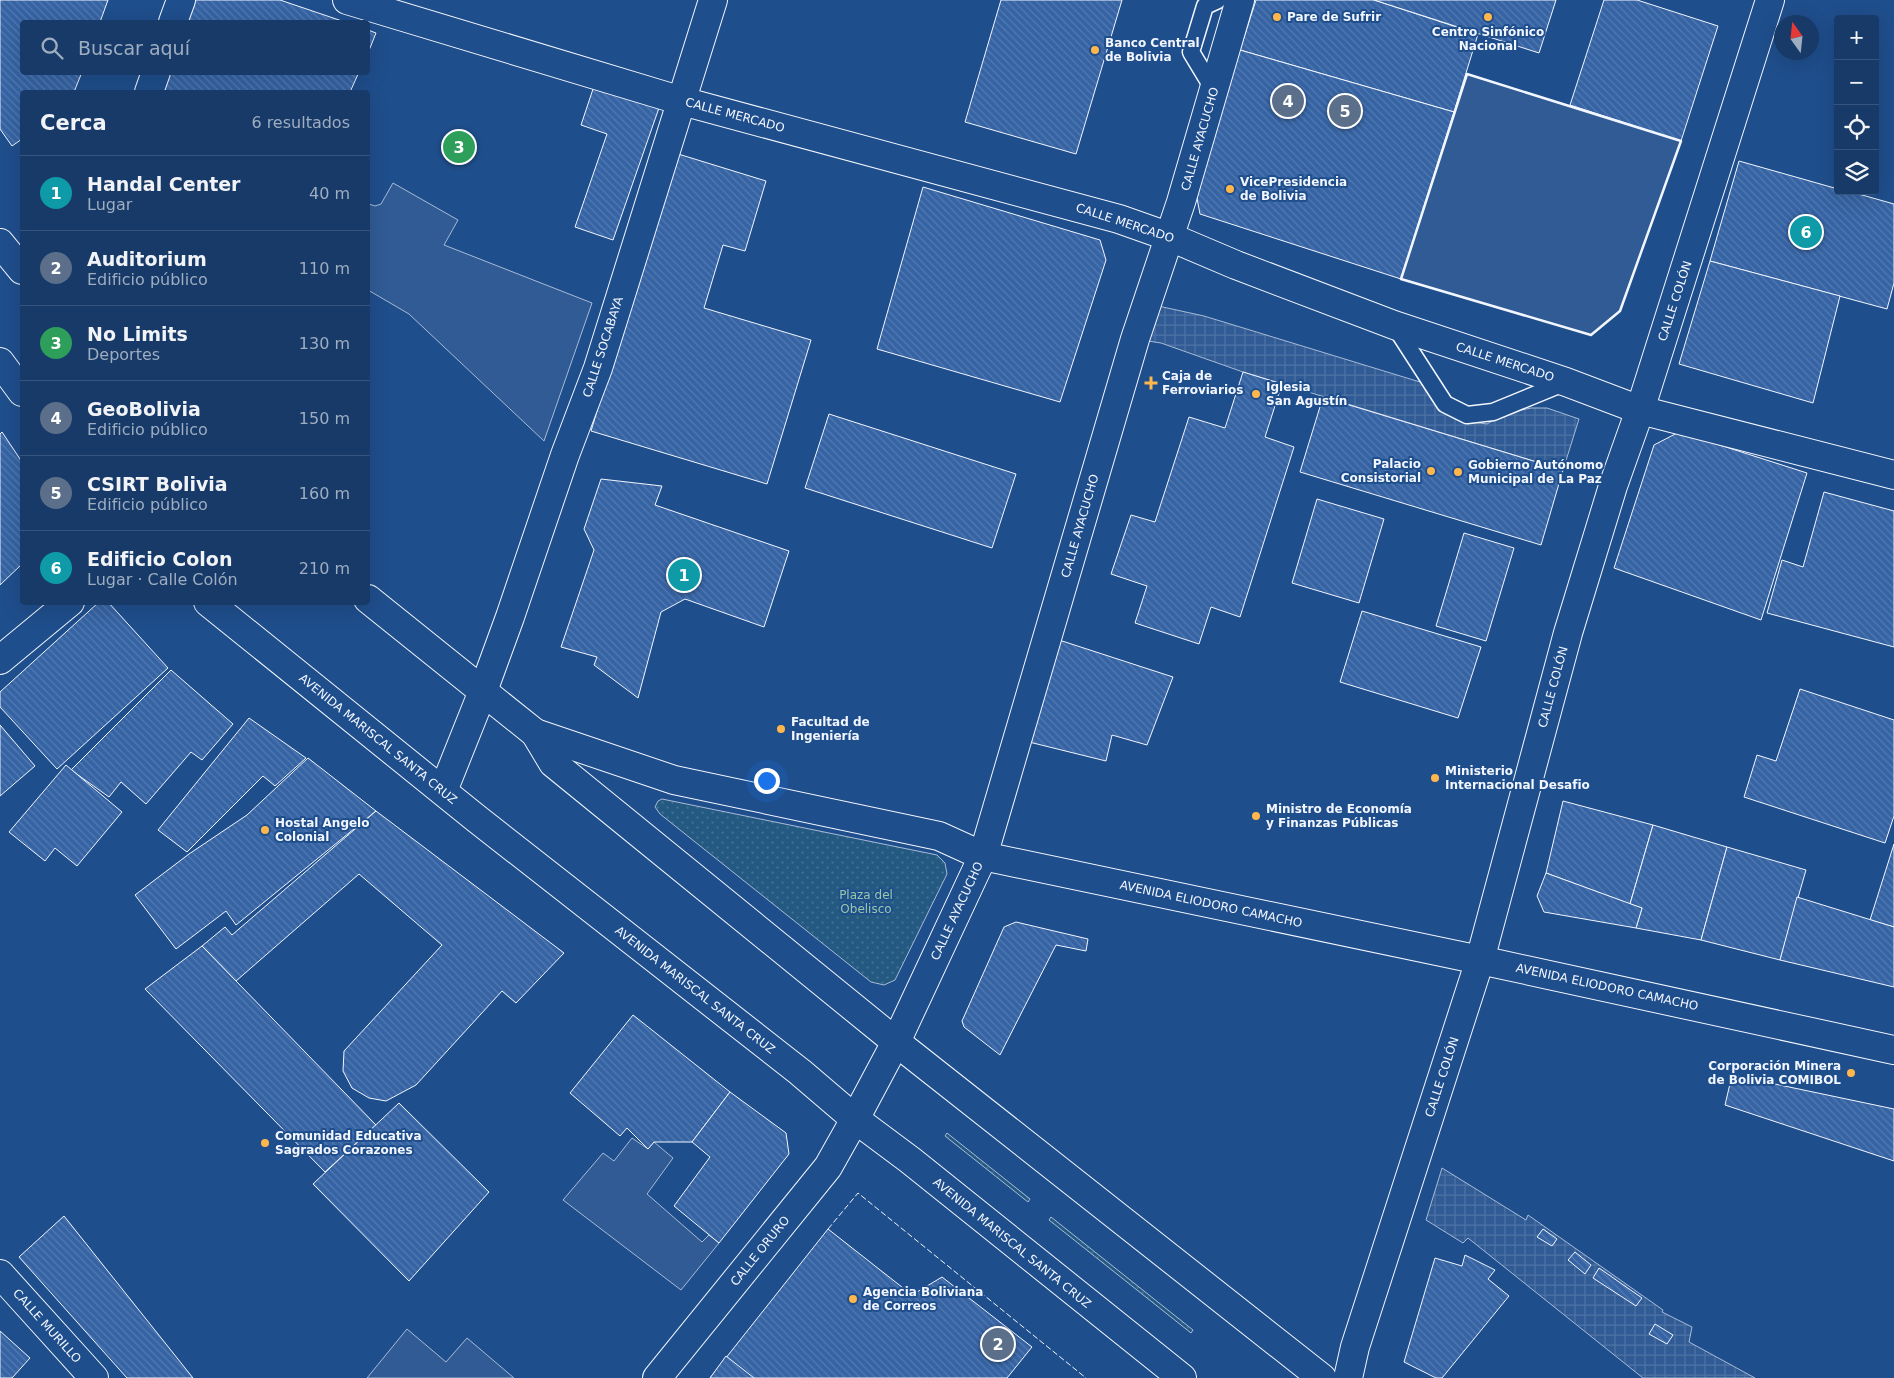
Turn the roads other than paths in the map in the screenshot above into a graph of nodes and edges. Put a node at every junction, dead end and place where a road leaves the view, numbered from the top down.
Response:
1 (180, 0) edge
2 (347, 0) edge
3 (713, 0) edge
4 (1218, 0) edge
5 (1240, 0) edge
6 (1770, 0) edge
7 (174, 20) edge
8 (155, 75) edge
9 (150, 90) edge
10 (1214, 90) junction
11 (682, 101) junction
12 (1170, 237) junction
13 (0, 243) edge
14 (20, 268) edge
15 (1394, 325) junction
16 (0, 362) edge
17 (1566, 382) junction
18 (20, 389) edge
19 (1640, 410) junction
20 (1894, 475) edge
21 (370, 601) edge
22 (66, 605) edge
23 (212, 605) edge
24 (0, 660) edge
25 (483, 691) junction
26 (535, 733) junction
27 (443, 791) junction
28 (983, 856) junction
29 (1480, 960) junction
30 (896, 1042) junction
31 (1894, 1050) edge
32 (854, 1119) junction
33 (0, 1274) edge
34 (94, 1378) edge
35 (657, 1378) edge
36 (1182, 1378) edge
37 (1322, 1378) edge
38 (1348, 1378) edge

1 - 7 main road
2 - 11 main road, CALLE MERCADO
3 - 11 main road, CALLE SOCABAYA
4 - 10 lane
5 - 10 main road, CALLE AYACUCHO
6 - 19 main road, CALLE COLÓN
8 - 9 main road
10 - 12 main road, CALLE AYACUCHO
11 - 12 main road, CALLE MERCADO
11 - 25 main road, CALLE SOCABAYA
12 - 15 main road, CALLE MERCADO
12 - 28 main road, CALLE AYACUCHO
13 - 14 main road
15 - 17 main road, CALLE MERCADO
15 - 17 lane
16 - 18 main road
17 - 19 main road, CALLE MERCADO
19 - 20 main road, CALLE MERCADO
19 - 29 main road, CALLE COLÓN
21 - 25 main road
22 - 24 main road
23 - 27 main road, AVENIDA MARISCAL SANTA CRUZ
25 - 26 main road
25 - 27 main road, CALLE SOCABAYA
26 - 28 main road, AVENIDA ELIODORO CAMACHO
26 - 30 main road
27 - 32 main road, AVENIDA MARISCAL SANTA CRUZ
28 - 29 main road, AVENIDA ELIODORO CAMACHO
28 - 30 main road, CALLE AYACUCHO
29 - 31 main road, AVENIDA ELIODORO CAMACHO
29 - 38 main road, CALLE COLÓN
30 - 32 main road, CALLE AYACUCHO
30 - 37 main road
32 - 35 main road, CALLE ORURO
32 - 36 main road, AVENIDA MARISCAL SANTA CRUZ
33 - 34 main road, CALLE MURILLO

